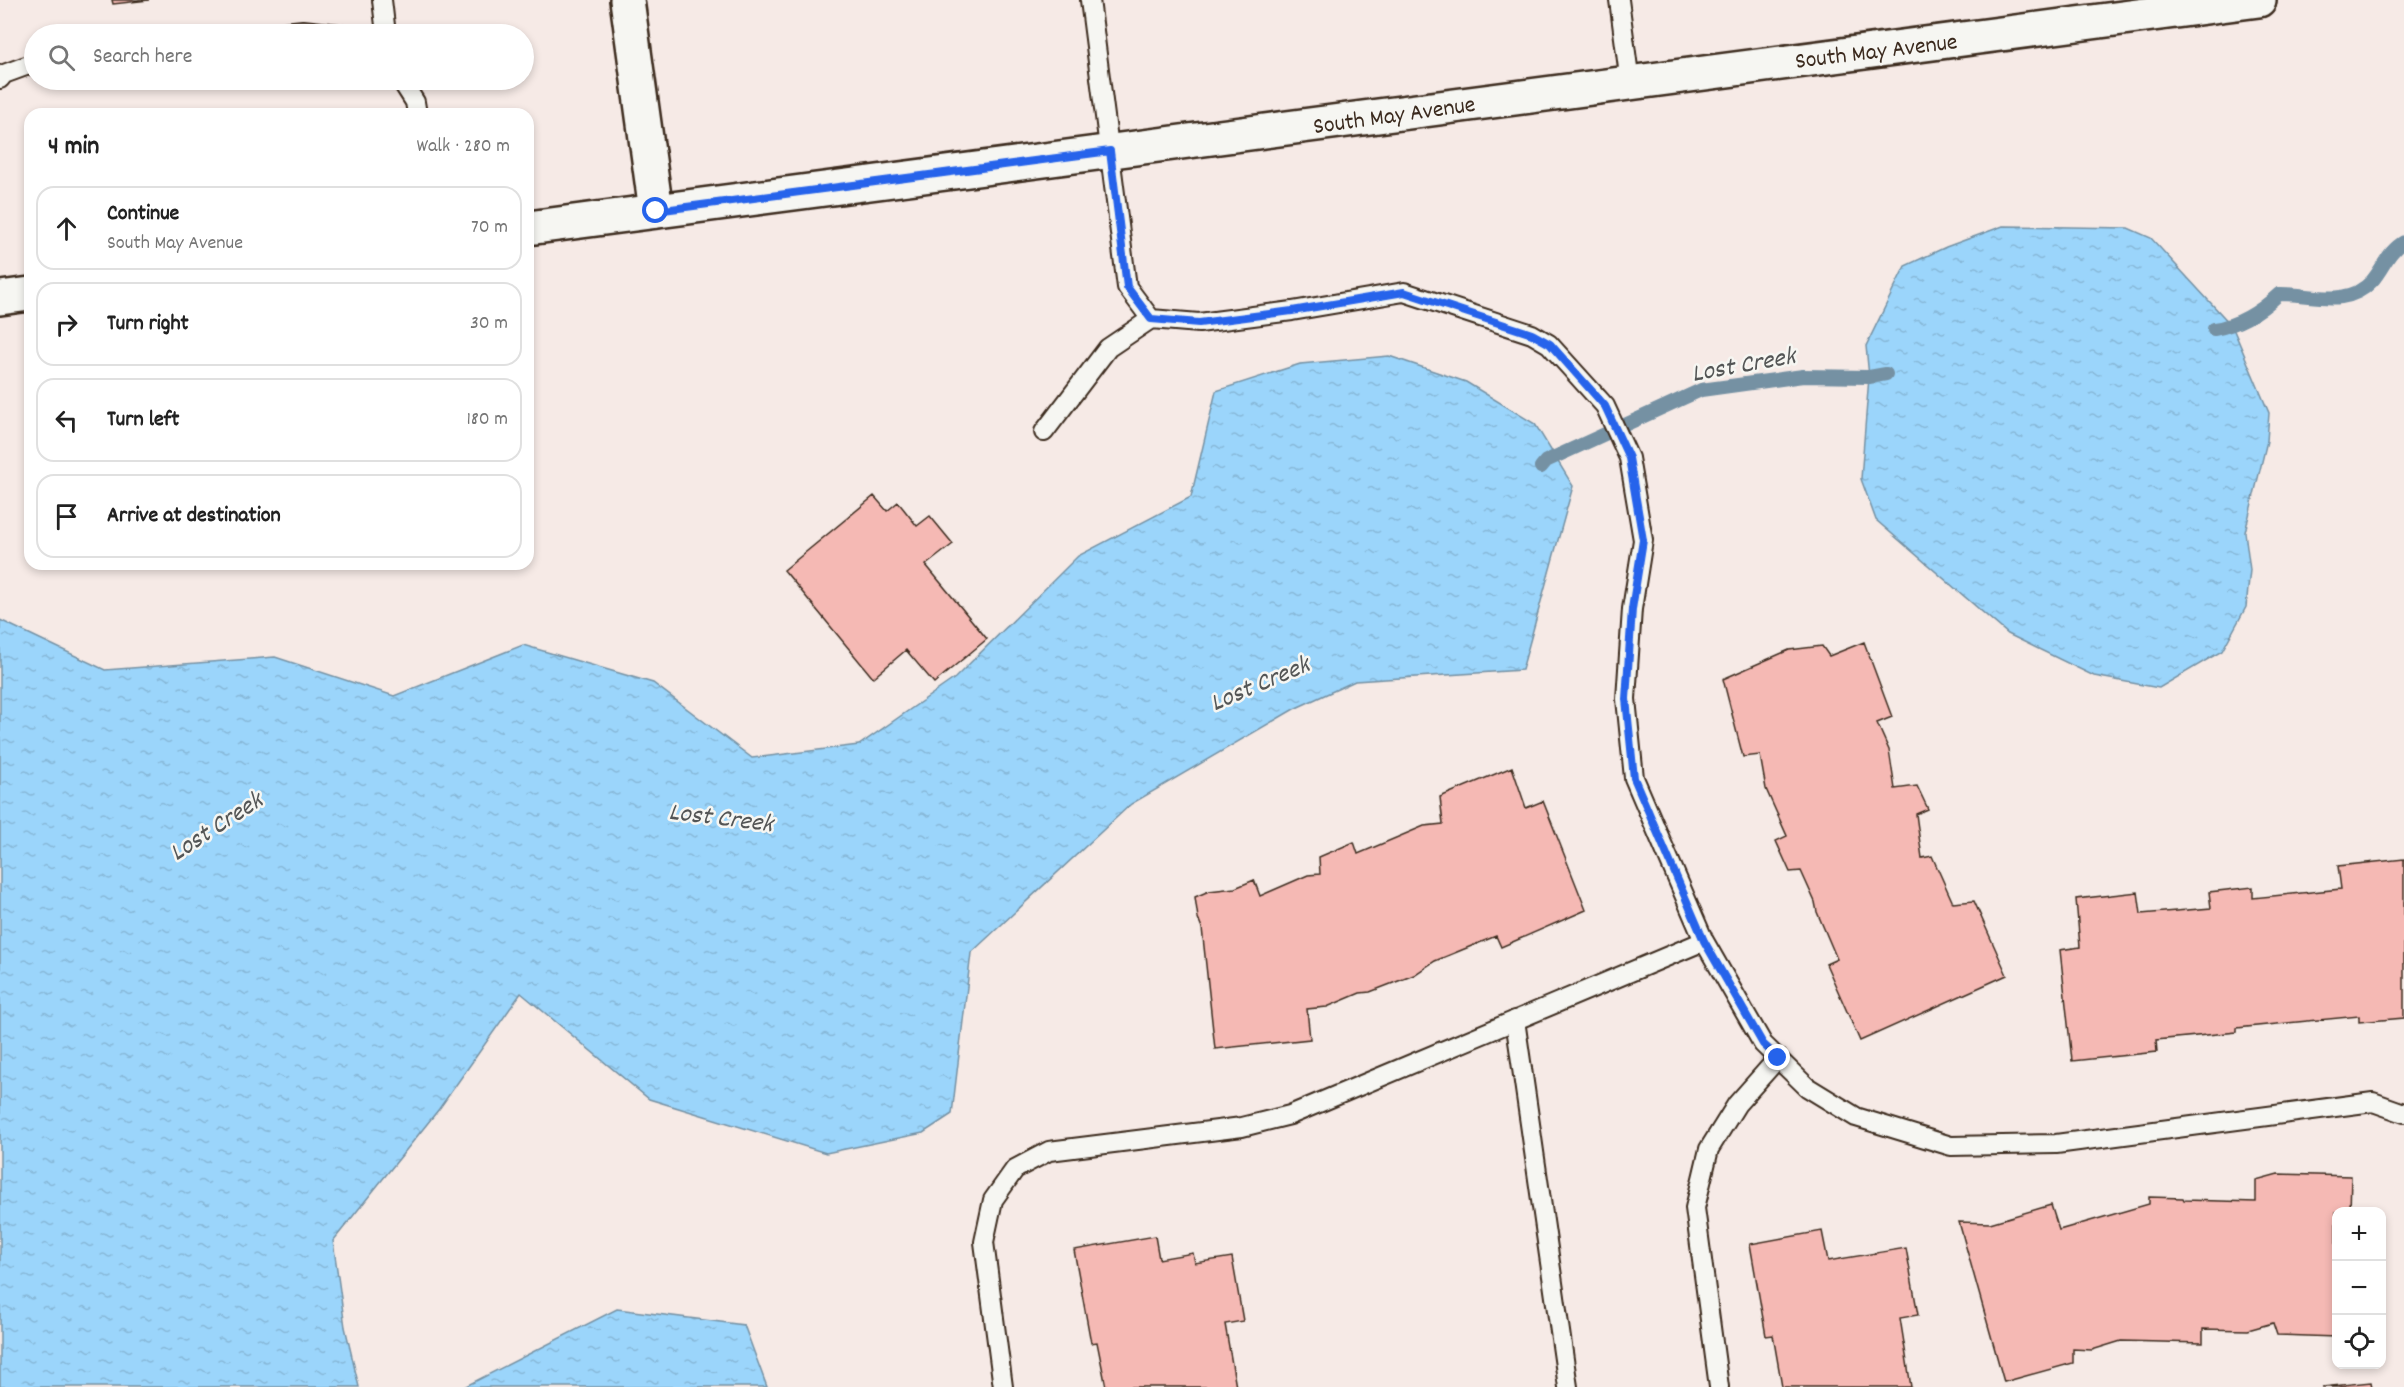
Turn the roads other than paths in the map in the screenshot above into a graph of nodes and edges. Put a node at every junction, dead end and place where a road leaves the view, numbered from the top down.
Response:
1 (382, 0) edge
2 (627, 0) edge
3 (1090, 0) edge
4 (1619, 0) edge
5 (2259, 0) edge
6 (2102, 10) edge
7 (385, 24) edge
8 (24, 67) edge
9 (0, 79) edge
10 (1630, 83) junction
11 (407, 90) edge
12 (416, 108) edge
13 (1110, 151) junction
14 (656, 211) junction
15 (534, 227) edge
16 (24, 295) edge
17 (0, 297) edge
18 (1151, 319) junction
19 (1044, 432) dead end
20 (1704, 941) junction
21 (1515, 1020) junction
22 (1778, 1058) junction
23 (2404, 1113) edge
24 (1003, 1387) edge
25 (1568, 1387) edge
26 (1719, 1387) edge

1 - 7 lane
2 - 14 main road
3 - 13 lane
4 - 10 lane
5 - 6 main road, South May Avenue
6 - 10 main road, South May Avenue
8 - 9 lane
10 - 13 main road, South May Avenue
11 - 12 lane
13 - 14 main road, South May Avenue
13 - 18 lane
14 - 15 main road, South May Avenue
16 - 17 main road
18 - 19 lane
18 - 20 lane
20 - 21 lane
20 - 22 lane
21 - 24 lane
21 - 25 lane
22 - 23 lane
22 - 26 lane

